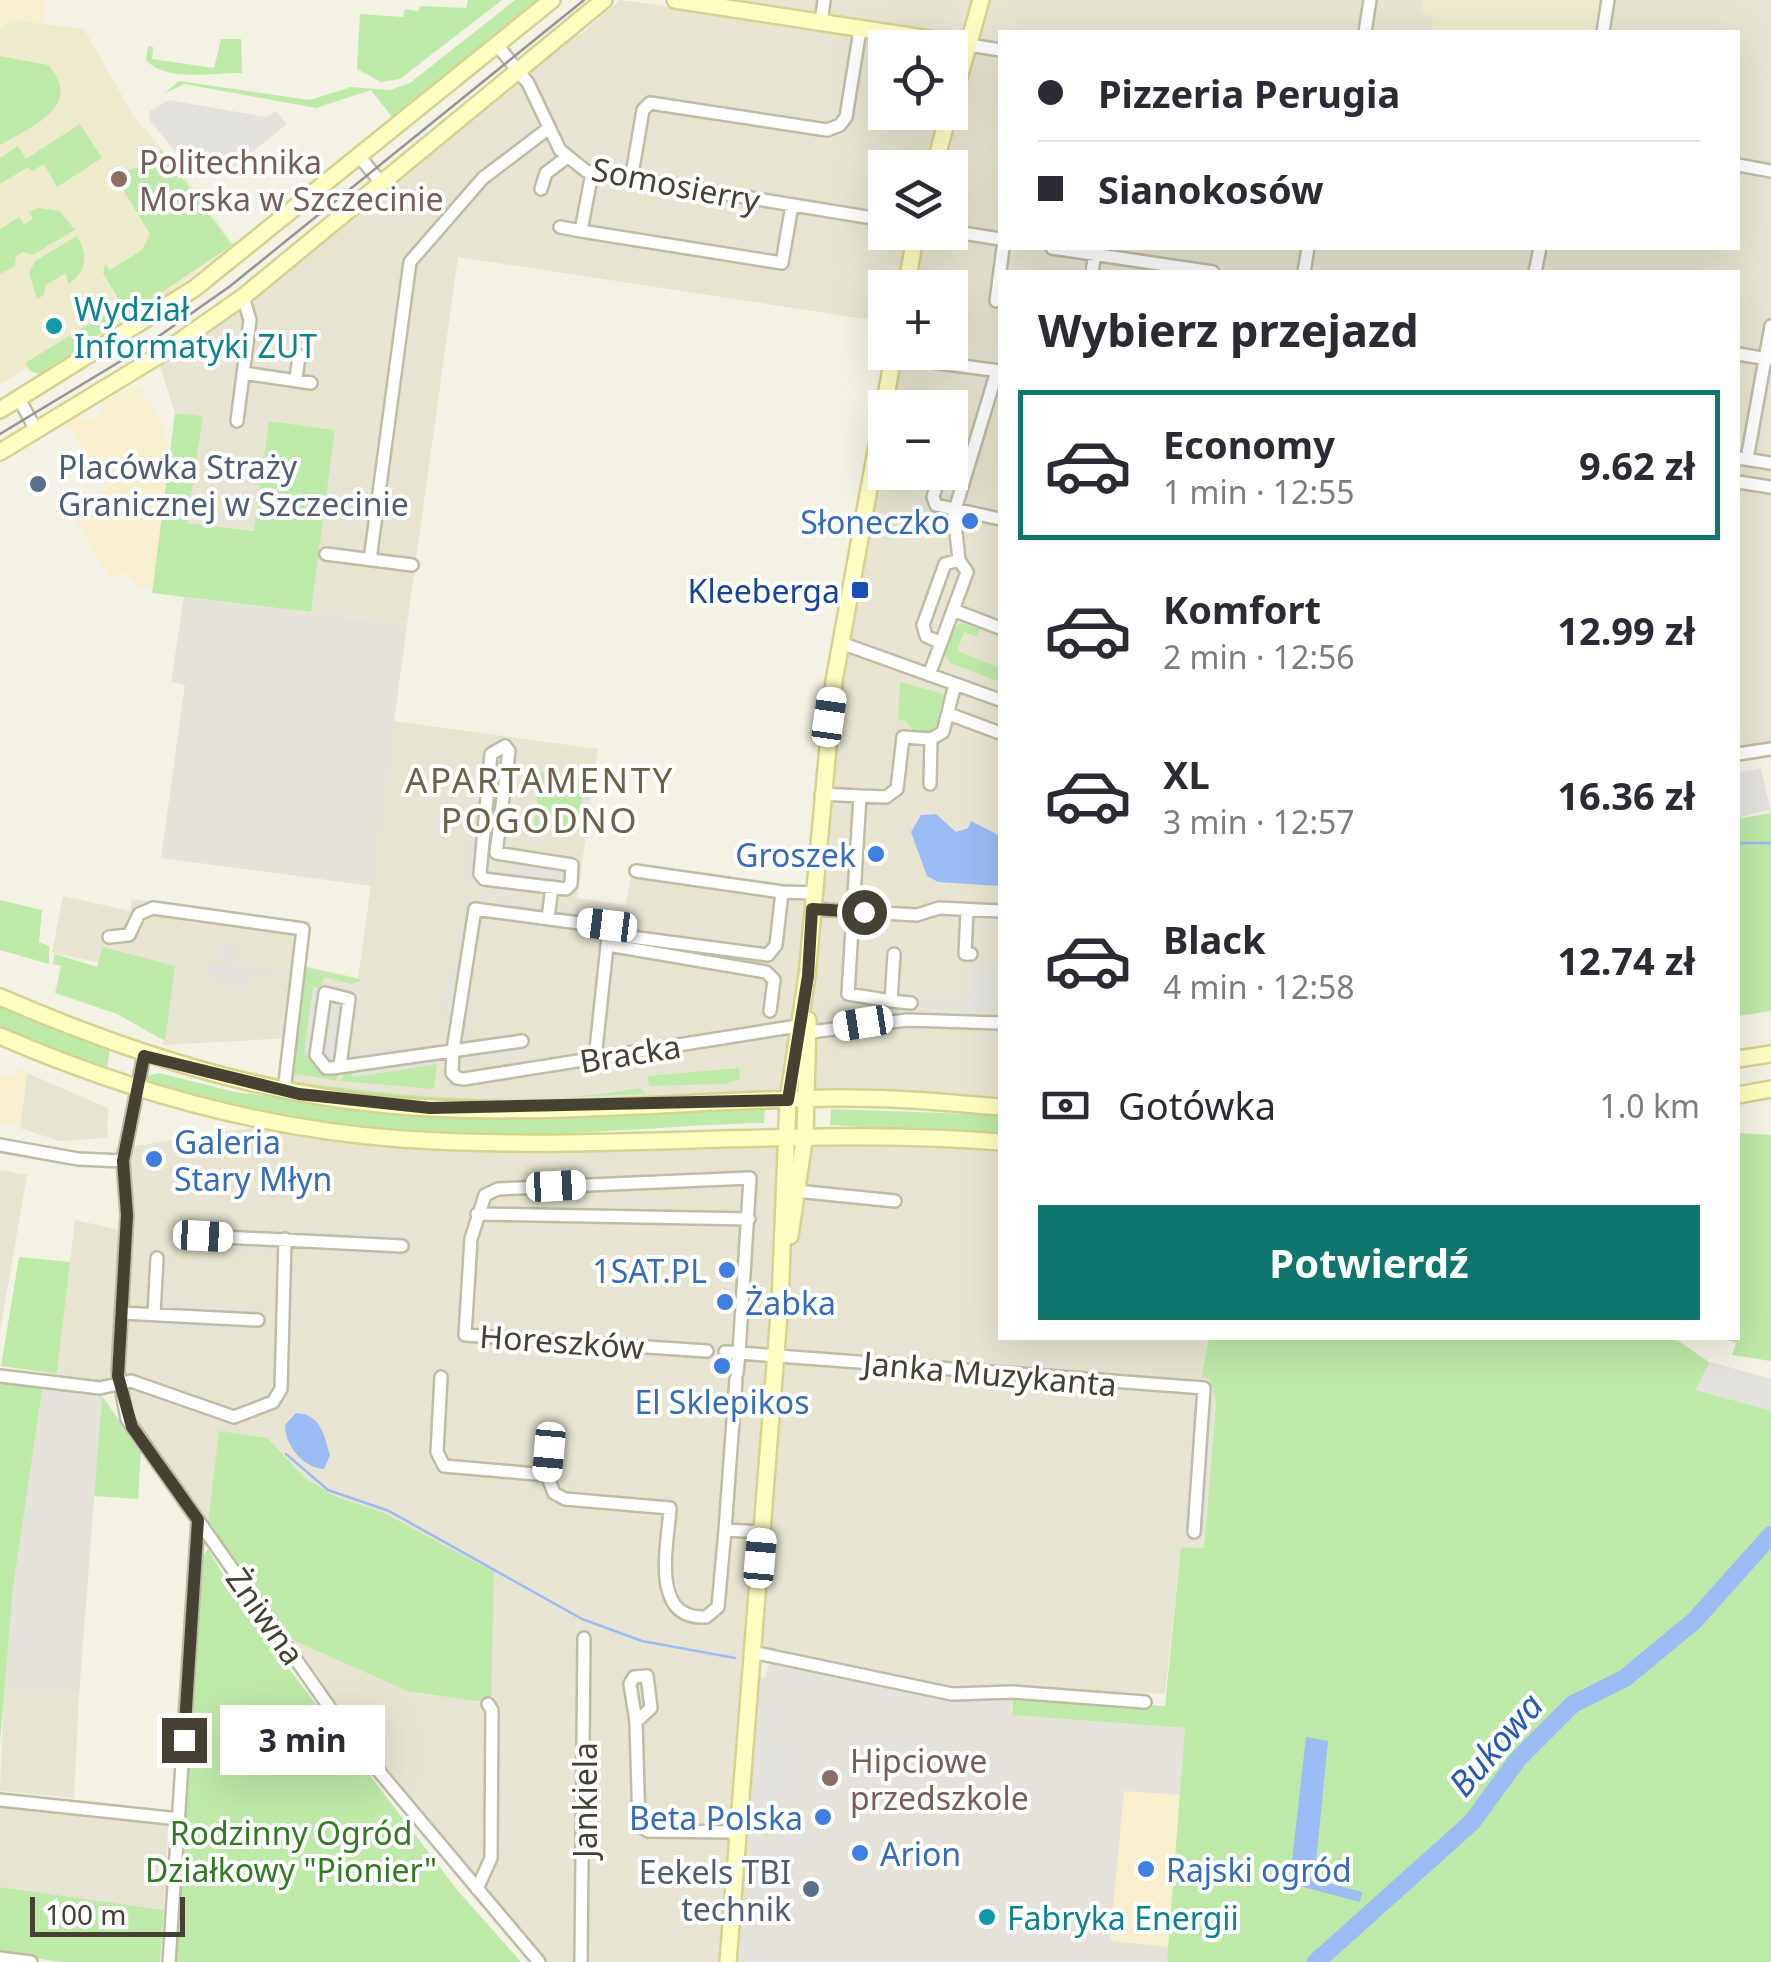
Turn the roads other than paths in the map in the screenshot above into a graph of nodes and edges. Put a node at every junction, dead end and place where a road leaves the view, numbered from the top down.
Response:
1 (552, 0) edge
2 (604, 0) edge
3 (674, 0) edge
4 (824, 0) edge
5 (981, 0) edge
6 (1370, 0) edge
7 (1608, 0) edge
8 (821, 24) junction
9 (860, 30) junction
10 (1365, 30) edge
11 (1603, 30) edge
12 (497, 44) junction
13 (969, 45) junction
14 (968, 48) edge
15 (998, 50) edge
16 (519, 72) junction
17 (549, 128) junction
18 (359, 156) junction
19 (566, 158) junction
20 (1740, 165) edge
21 (1771, 170) edge
22 (592, 173) junction
23 (632, 180) junction
24 (382, 184) junction
25 (541, 190) dead end
26 (792, 205) junction
27 (868, 217) edge
28 (560, 227) dead end
29 (581, 231) junction
30 (968, 234) edge
31 (998, 239) edge
32 (1066, 250) edge
33 (1095, 254) junction
34 (1092, 270) edge
35 (1200, 270) edge
36 (998, 286) edge
37 (242, 297) junction
38 (996, 301) dead end
39 (1771, 326) edge
40 (1740, 354) edge
41 (299, 356) dead end
42 (1768, 359) edge
43 (968, 366) edge
44 (891, 370) edge
45 (998, 371) edge
46 (243, 372) junction
47 (296, 378) junction
48 (311, 383) dead end
49 (19, 399) junction
50 (0, 410) edge
51 (237, 421) dead end
52 (36, 430) junction
53 (0, 452) edge
54 (1742, 458) edge
55 (1771, 462) edge
56 (1740, 482) edge
57 (1771, 488) edge
58 (936, 490) edge
59 (955, 506) junction
60 (998, 518) edge
61 (326, 554) dead end
62 (370, 560) junction
63 (959, 560) junction
64 (412, 565) dead end
65 (953, 610) junction
66 (998, 627) edge
67 (841, 643) junction
68 (941, 643) junction
69 (929, 675) junction
70 (956, 684) junction
71 (998, 699) edge
72 (949, 714) junction
73 (998, 732) edge
74 (932, 739) junction
75 (1771, 748) edge
76 (1740, 754) edge
77 (930, 784) dead end
78 (821, 794) junction
79 (860, 796) junction
80 (636, 871) dead end
81 (552, 887) junction
82 (782, 892) junction
83 (813, 901) junction
84 (967, 910) junction
85 (852, 911) junction
86 (998, 911) edge
87 (548, 918) junction
88 (623, 936) dead end
89 (109, 937) dead end
90 (608, 945) junction
91 (894, 954) dead end
92 (971, 954) dead end
93 (0, 997) edge
94 (891, 1001) junction
95 (910, 1004) dead end
96 (770, 1011) dead end
97 (998, 1023) edge
98 (804, 1029) junction
99 (0, 1036) edge
100 (522, 1041) dead end
101 (453, 1050) junction
102 (1771, 1054) edge
103 (144, 1056) junction
104 (595, 1058) junction
105 (1740, 1059) edge
106 (340, 1066) junction
107 (134, 1089) junction
108 (1771, 1089) edge
109 (284, 1091) junction
110 (1740, 1094) edge
111 (808, 1098) junction
112 (788, 1100) junction
113 (998, 1107) edge
114 (805, 1134) junction
115 (785, 1135) junction
116 (998, 1142) edge
117 (0, 1145) edge
118 (123, 1161) junction
119 (518, 1183) dead end
120 (707, 1183) dead end
121 (750, 1185) junction
122 (796, 1191) junction
123 (895, 1200) dead end
124 (476, 1214) junction
125 (748, 1219) junction
126 (203, 1236) dead end
127 (285, 1239) junction
128 (402, 1246) dead end
129 (157, 1258) dead end
130 (780, 1302) junction
131 (121, 1312) junction
132 (154, 1314) junction
133 (258, 1320) dead end
134 (707, 1351) dead end
135 (732, 1352) junction
136 (776, 1356) junction
137 (0, 1376) edge
138 (442, 1377) dead end
139 (119, 1384) junction
140 (549, 1452) dead end
141 (547, 1475) junction
142 (198, 1520) junction
143 (725, 1530) junction
144 (762, 1532) junction
145 (1194, 1532) dead end
146 (584, 1638) dead end
147 (752, 1652) junction
148 (1145, 1702) dead end
149 (488, 1704) dead end
150 (636, 1722) dead end
151 (0, 1800) edge
152 (179, 1819) junction
153 (738, 1832) junction
154 (478, 1889) junction
155 (0, 1958) edge
156 (32, 1962) edge
157 (169, 1962) edge
158 (539, 1962) edge
159 (581, 1962) edge
160 (728, 1962) edge

1 - 12 street
2 - 16 street
3 - 8 street
4 - 8 street
5 - 13 street
6 - 10 street
7 - 11 street
8 - 9 street
9 - 13 street
9 - 23 street
12 - 16 street, Somosierry
12 - 18 street
13 - 14 street
13 - 15 street
16 - 17 street, Somosierry
16 - 24 street
17 - 19 street, Somosierry
17 - 62 street
18 - 24 street
18 - 49 street
19 - 22 street, Somosierry
19 - 25 street
20 - 21 street
22 - 23 street, Somosierry
22 - 29 street
23 - 26 street, Somosierry
24 - 37 street
26 - 27 street, Somosierry
26 - 29 street
28 - 29 street
30 - 31 street
32 - 33 street
33 - 34 street
33 - 35 street
36 - 38 street
37 - 46 street
37 - 52 street
39 - 42 street
40 - 42 street
41 - 47 street
42 - 54 street
43 - 45 street
44 - 67 street
45 - 59 street
46 - 47 street
46 - 51 street
47 - 48 street
49 - 50 street
49 - 52 street
52 - 53 street
54 - 55 street
56 - 57 street
58 - 59 street
59 - 60 street
59 - 63 street
61 - 62 street
62 - 64 street
63 - 65 street
63 - 68 street
65 - 66 street
65 - 68 street
67 - 69 street
67 - 78 street
68 - 69 street
69 - 70 street
70 - 71 street
70 - 72 street
72 - 73 street
72 - 74 street
74 - 77 street
74 - 79 street
75 - 76 street
78 - 79 street
78 - 83 street
79 - 85 street
80 - 82 street
81 - 81 street
81 - 87 street
82 - 83 street
82 - 88 street
83 - 85 street
83 - 98 street
84 - 85 street
84 - 86 street
84 - 92 street
85 - 94 street
87 - 90 street
87 - 101 street
89 - 109 street
90 - 96 street
90 - 104 street
91 - 94 street
93 - 103 street
94 - 95 street
97 - 98 street, Bracka
98 - 104 street, Bracka
98 - 111 street
98 - 112 street
99 - 107 street
100 - 101 street
101 - 104 street, Bracka
101 - 106 street
102 - 105 street
103 - 107 street, Żniwna
103 - 109 street
106 - 106 street
107 - 115 street
107 - 118 street, Żniwna
108 - 110 street
109 - 112 street
111 - 112 street
111 - 113 street
111 - 114 street
112 - 115 street
114 - 115 street
114 - 116 street
114 - 122 street
115 - 130 street
117 - 118 street
118 - 131 street, Żniwna
119 - 124 street
120 - 121 street
121 - 124 street
121 - 125 street
122 - 123 street
122 - 130 street
124 - 125 street
124 - 134 street, Horeszków
125 - 135 street
126 - 127 street
127 - 128 street
127 - 139 street
129 - 132 street
130 - 136 street
131 - 132 street
131 - 139 street, Żniwna
132 - 133 street
135 - 136 street
135 - 143 street
136 - 144 street
136 - 145 street, Janka Muzykanta
137 - 139 street
138 - 141 street
139 - 142 street, Żniwna
140 - 141 street
141 - 143 street
142 - 152 street
142 - 154 street, Żniwna
143 - 144 street
144 - 147 street
146 - 159 street, Jankiela
147 - 148 street
147 - 153 street
149 - 154 street
150 - 153 street
151 - 152 street
152 - 157 street
153 - 160 street
154 - 158 street, Żniwna
155 - 156 street

